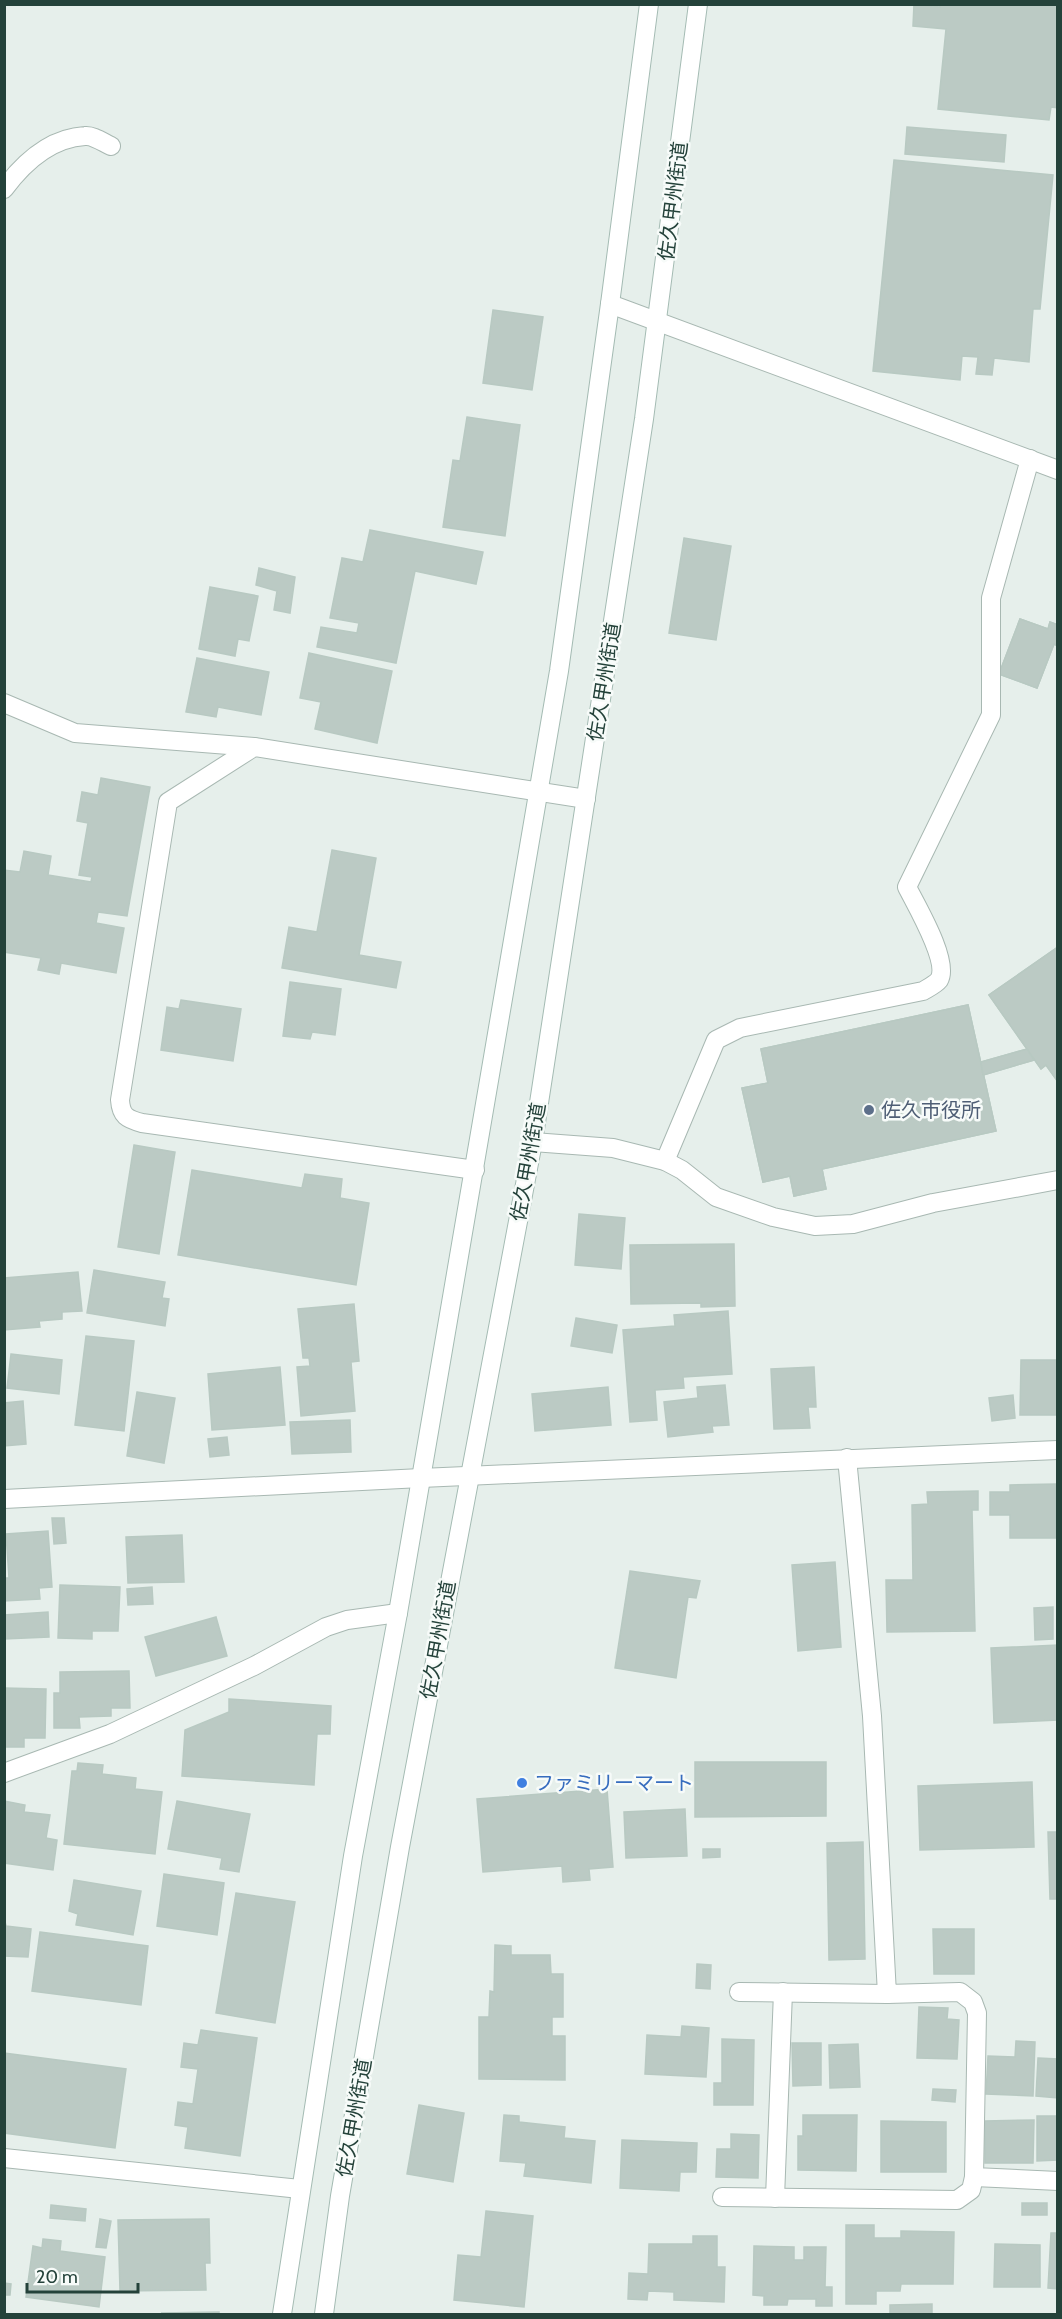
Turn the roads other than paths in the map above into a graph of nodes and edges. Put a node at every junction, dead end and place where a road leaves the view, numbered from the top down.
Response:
1 (648, 4) edge
2 (698, 4) edge
3 (111, 146) dead end
4 (4, 189) edge
5 (610, 304) junction
6 (657, 320) junction
7 (1030, 459) junction
8 (1058, 470) edge
9 (4, 702) edge
10 (254, 747) junction
11 (539, 790) junction
12 (586, 799) junction
13 (533, 1142) junction
14 (665, 1161) junction
15 (475, 1170) junction
16 (1058, 1180) edge
17 (1058, 1450) edge
18 (847, 1458) junction
19 (469, 1475) junction
20 (421, 1478) junction
21 (4, 1499) edge
22 (398, 1613) junction
23 (4, 1773) edge
24 (739, 1992) dead end
25 (783, 1992) junction
26 (888, 1994) junction
27 (4, 2158) edge
28 (974, 2177) junction
29 (1058, 2181) edge
30 (300, 2189) junction
31 (722, 2197) dead end
32 (775, 2198) junction
33 (282, 2314) edge
34 (324, 2314) edge

1 - 5 main road
2 - 6 main road, 佐久甲州街道
3 - 4 main road
5 - 6 main road
5 - 11 main road
6 - 7 main road
6 - 12 main road, 佐久甲州街道
7 - 8 main road
7 - 14 main road
9 - 10 main road
10 - 11 main road
10 - 15 main road
11 - 12 main road
11 - 15 main road
12 - 13 main road, 佐久甲州街道
13 - 14 main road
13 - 19 main road, 佐久甲州街道
14 - 16 main road
15 - 20 main road
17 - 18 main road
18 - 19 main road
18 - 26 main road
19 - 20 main road
19 - 34 main road, 佐久甲州街道
20 - 21 main road
20 - 22 main road
22 - 23 main road
22 - 30 main road
24 - 25 main road
25 - 26 main road
25 - 32 main road
26 - 28 main road
27 - 30 main road
28 - 29 main road
28 - 32 main road
30 - 33 main road
31 - 32 main road

